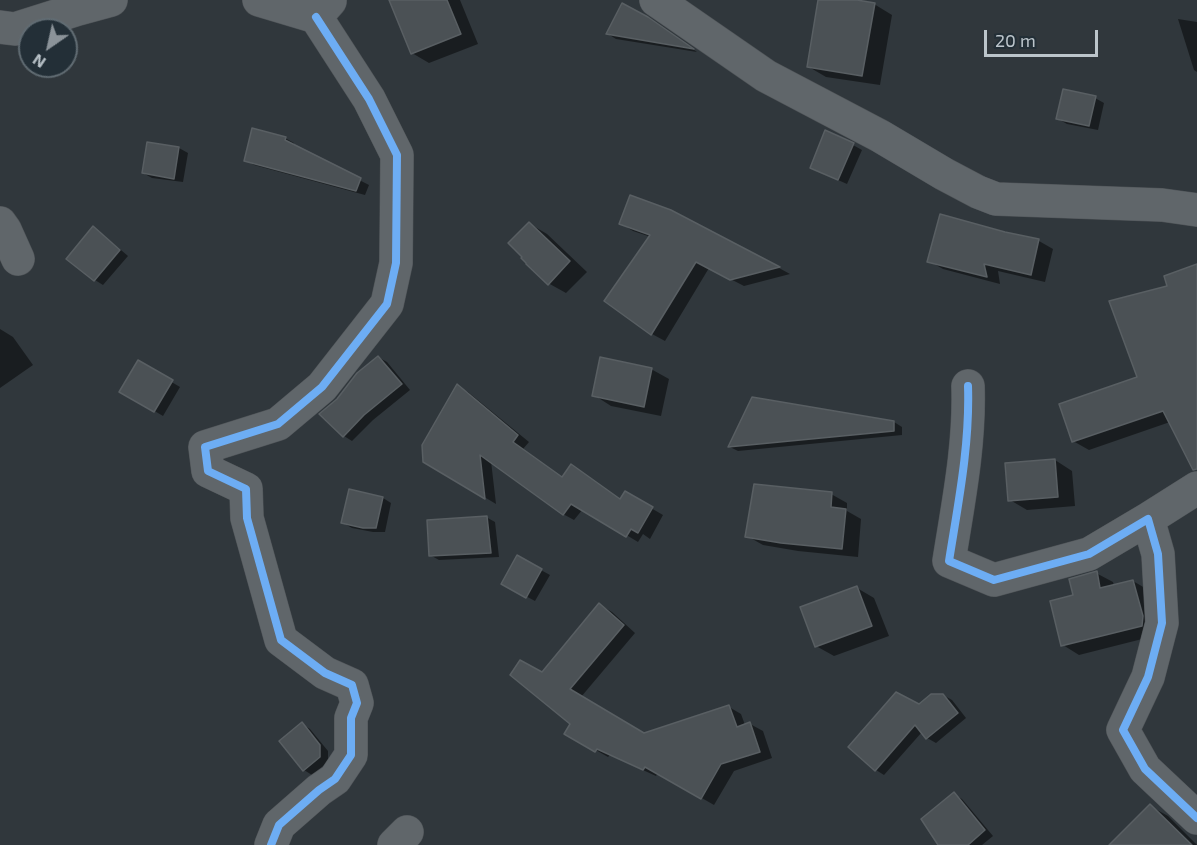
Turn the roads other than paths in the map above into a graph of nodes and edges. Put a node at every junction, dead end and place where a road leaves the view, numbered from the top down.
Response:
1 (111, 0) edge
2 (259, 0) edge
3 (656, 0) edge
4 (324, 8) edge
5 (0, 27) edge
6 (1197, 210) edge
7 (0, 223) edge
8 (18, 259) dead end
9 (968, 386) dead end
10 (1197, 488) edge
11 (1148, 519) junction
12 (1197, 818) edge
13 (271, 845) edge

1 - 5 street
2 - 4 street
3 - 6 street
4 - 13 street
7 - 8 street
9 - 11 street
10 - 11 street
11 - 12 street

